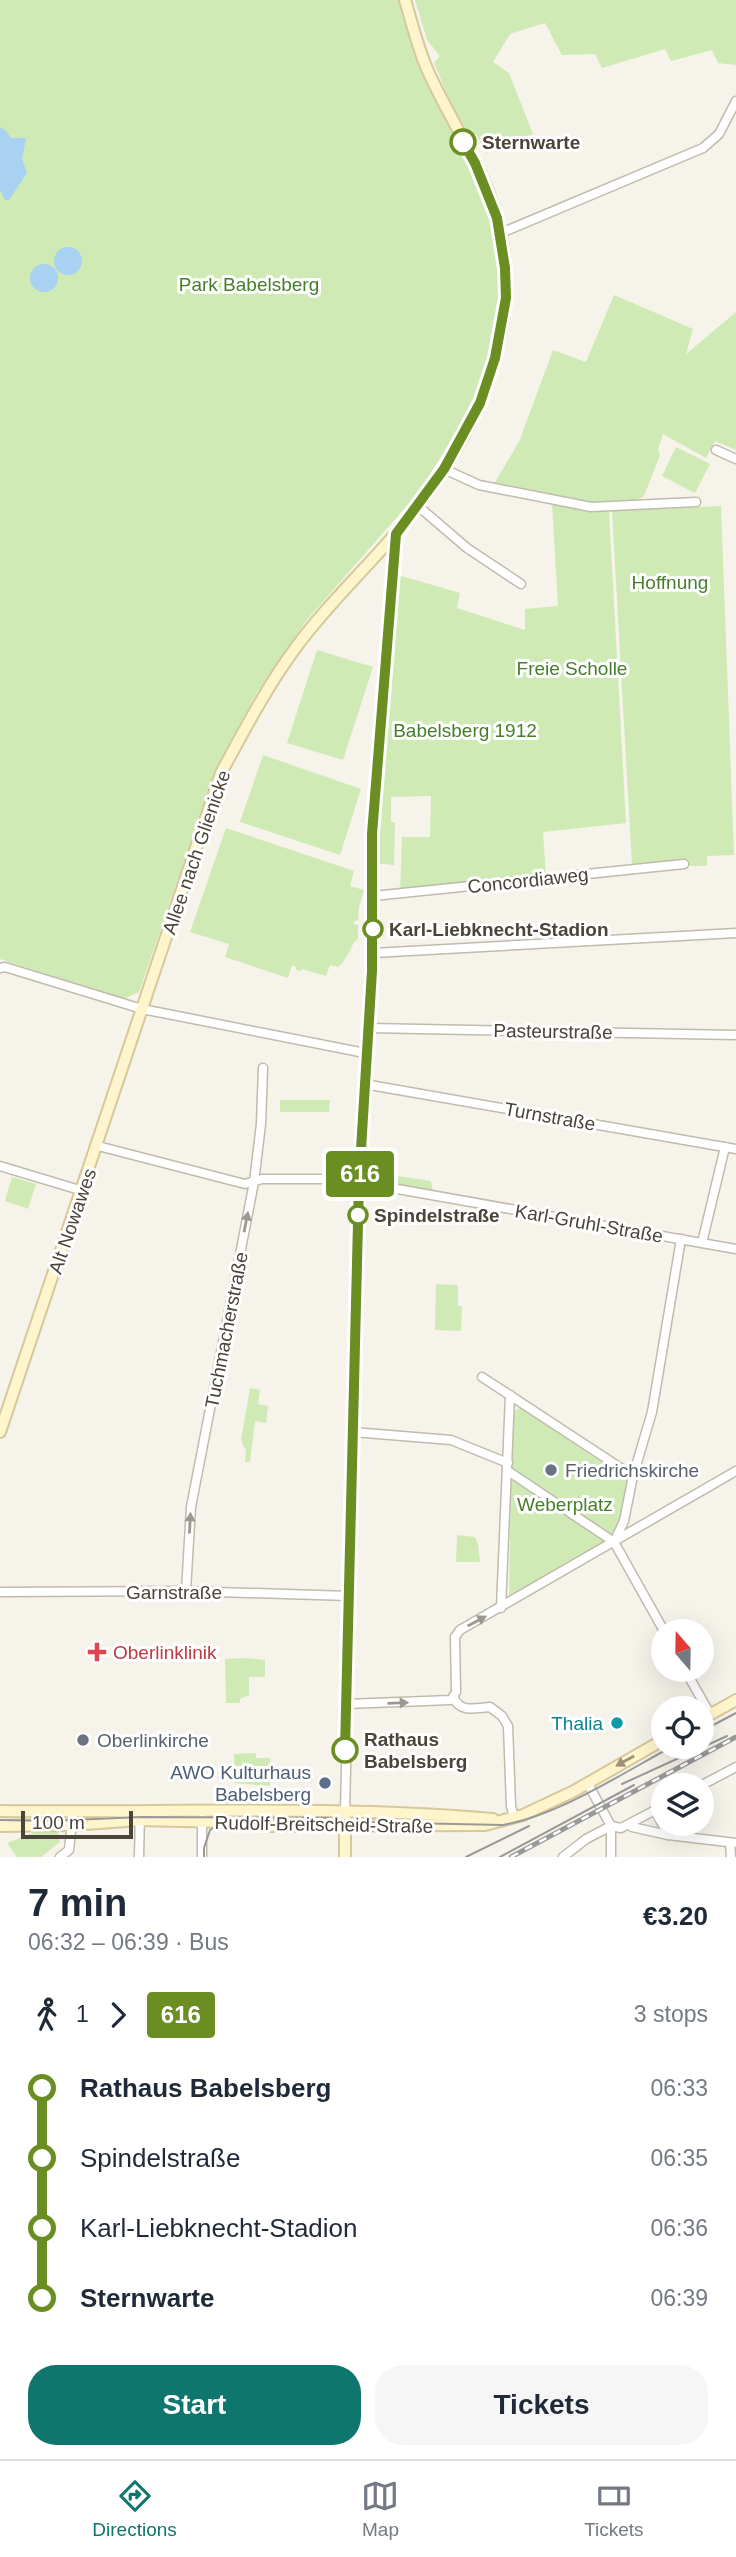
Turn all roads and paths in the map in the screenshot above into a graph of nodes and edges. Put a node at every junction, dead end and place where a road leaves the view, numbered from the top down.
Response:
1 (405, 0) edge
2 (736, 101) edge
3 (500, 233) junction
4 (716, 450) dead end
5 (736, 459) edge
6 (444, 469) junction
7 (696, 502) dead end
8 (418, 506) junction
9 (396, 534) junction
10 (521, 584) dead end
11 (684, 864) dead end
12 (373, 896) junction
13 (736, 933) edge
14 (373, 953) junction
15 (0, 968) edge
16 (142, 1009) junction
17 (369, 1028) junction
18 (736, 1035) edge
19 (365, 1053) junction
20 (263, 1068) dead end
21 (364, 1084) junction
22 (98, 1146) junction
23 (725, 1147) junction
24 (736, 1149) edge
25 (0, 1166) edge
26 (254, 1182) junction
27 (359, 1182) junction
28 (83, 1191) junction
29 (681, 1239) junction
30 (702, 1243) junction
31 (736, 1249) edge
32 (482, 1377) dead end
33 (510, 1395) junction
34 (0, 1432) edge
35 (353, 1432) junction
36 (508, 1467) junction
37 (736, 1471) edge
38 (633, 1476) junction
39 (614, 1542) junction
40 (186, 1591) junction
41 (0, 1592) edge
42 (349, 1595) junction
43 (501, 1608) junction
44 (657, 1619) edge
45 (454, 1698) junction
46 (736, 1700) edge
47 (346, 1704) junction
48 (714, 1712) edge
49 (651, 1747) edge
50 (736, 1767) edge
51 (714, 1779) edge
52 (589, 1784) junction
53 (0, 1811) edge
54 (73, 1812) junction
55 (345, 1812) junction
56 (651, 1812) edge
57 (140, 1816) junction
58 (202, 1817) junction
59 (510, 1819) junction
60 (72, 1825) junction
61 (345, 1825) junction
62 (0, 1826) edge
63 (611, 1826) junction
64 (632, 1827) dead end
65 (651, 1831) edge
66 (676, 1836) edge
67 (733, 1843) edge
68 (60, 1857) edge
69 (139, 1857) edge
70 (202, 1857) edge
71 (345, 1857) edge
72 (563, 1857) edge
73 (611, 1857) edge
74 (731, 1857) edge

1 - 3 street, Allee nach Glienicke
2 - 3 street
3 - 6 street, Allee nach Glienicke
4 - 5 street
6 - 7 street
6 - 8 street, Allee nach Glienicke
8 - 9 street, Allee nach Glienicke
8 - 10 street
9 - 12 street
9 - 16 street, Allee nach Glienicke
11 - 12 street, Concordiaweg
12 - 14 street
13 - 14 street
14 - 17 street
15 - 16 street
16 - 19 street
16 - 22 street, Alt Nowawes
17 - 18 street, Pasteurstraße
17 - 19 street
19 - 21 street
20 - 26 street, Tuchmacherstraße
21 - 23 street, Turnstraße
21 - 27 street
22 - 26 street
22 - 28 street, Alt Nowawes
23 - 24 street, Turnstraße
23 - 30 street
25 - 28 street
26 - 27 street
40 -> 26 street, Tuchmacherstraße
27 - 29 street, Karl-Gruhl-Straße
27 - 35 street
28 - 34 street, Alt Nowawes
29 - 30 street, Karl-Gruhl-Straße
29 - 38 street
30 - 31 street, Karl-Gruhl-Straße
32 - 33 street
33 - 36 street
33 - 38 street
35 - 36 street
35 - 42 street
36 - 39 street
36 - 43 street
37 - 39 street
38 - 39 street
39 - 43 street
39 - 44 street
40 - 41 street, Garnstraße
40 - 42 street, Garnstraße
42 - 47 street
45 -> 43 street
47 -> 45 street
45 - 59 street
46 - 48 street
47 - 55 street
49 -> 52 street, Rudolf-Breitscheid-Straße
50 - 51 street
52 - 59 street, Rudolf-Breitscheid-Straße
52 - 63 street
53 - 54 street, Rudolf-Breitscheid-Straße
54 - 57 street, Rudolf-Breitscheid-Straße
54 - 60 street
55 - 58 street, Rudolf-Breitscheid-Straße
55 - 59 street, Rudolf-Breitscheid-Straße
55 - 61 street
56 - 63 street
57 - 58 street, Rudolf-Breitscheid-Straße
57 - 60 street, Rudolf-Breitscheid-Straße
57 - 69 street
58 - 61 street, Rudolf-Breitscheid-Straße
58 - 70 street
59 - 61 street, Rudolf-Breitscheid-Straße
60 - 62 street, Rudolf-Breitscheid-Straße
60 - 68 street
61 - 71 street
63 - 72 street
63 - 73 street
64 - 65 street
66 - 67 street
67 - 74 street

